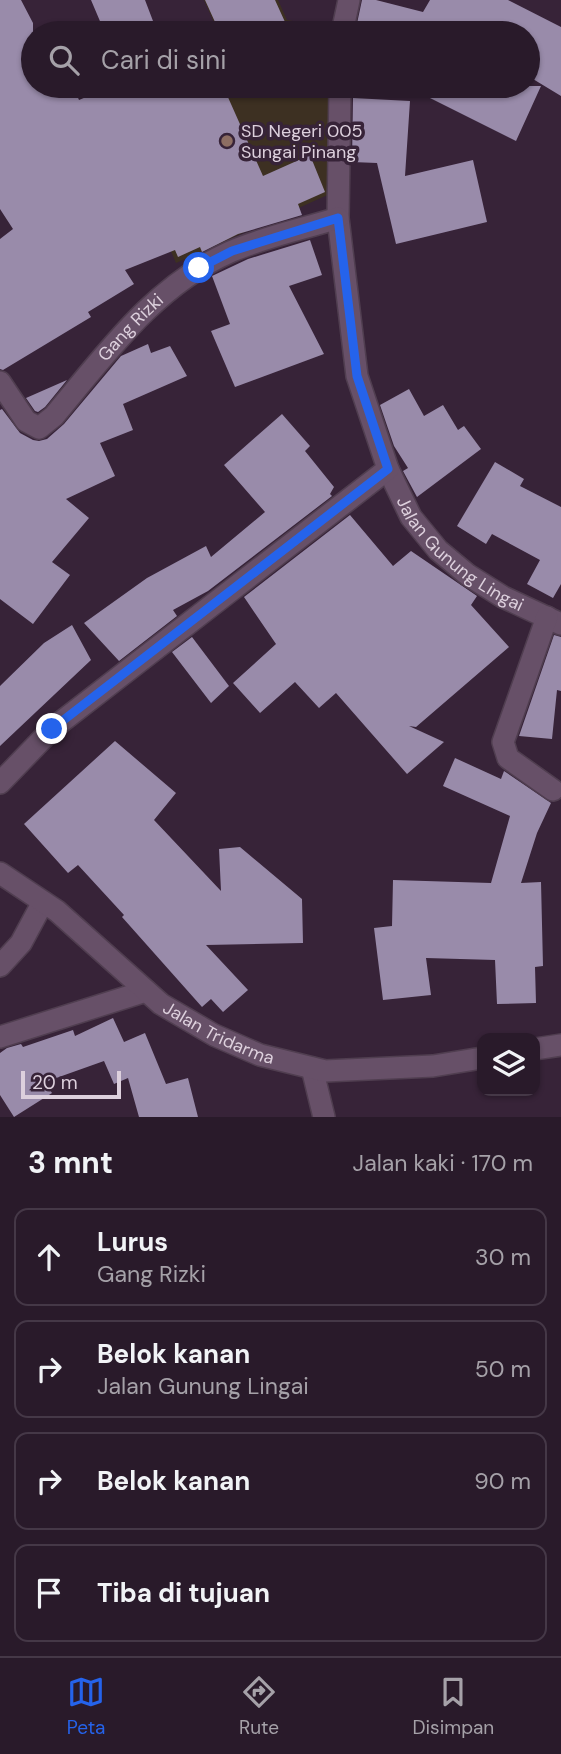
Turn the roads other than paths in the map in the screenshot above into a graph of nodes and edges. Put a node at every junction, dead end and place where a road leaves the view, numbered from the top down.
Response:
1 (349, 0) edge
2 (345, 21) edge
3 (340, 98) edge
4 (338, 218) junction
5 (0, 382) edge
6 (388, 469) junction
7 (554, 621) edge
8 (0, 783) edge
9 (553, 790) dead end
10 (0, 873) edge
11 (43, 902) junction
12 (0, 966) edge
13 (146, 991) junction
14 (0, 1037) edge
15 (561, 1045) edge
16 (540, 1048) edge
17 (477, 1059) edge
18 (313, 1068) junction
19 (324, 1117) edge

1 - 2 street
3 - 4 street, Jalan Gunung Lingai
4 - 5 street, Gang Rizki
4 - 6 street, Jalan Gunung Lingai
6 - 7 street, Jalan Gunung Lingai
6 - 8 street
7 - 9 street
10 - 11 street, Jalan Tridarma
11 - 12 street
11 - 13 street, Jalan Tridarma
13 - 14 street
13 - 18 street, Jalan Tridarma
15 - 16 street
17 - 18 street, Jalan Tridarma
18 - 19 street

